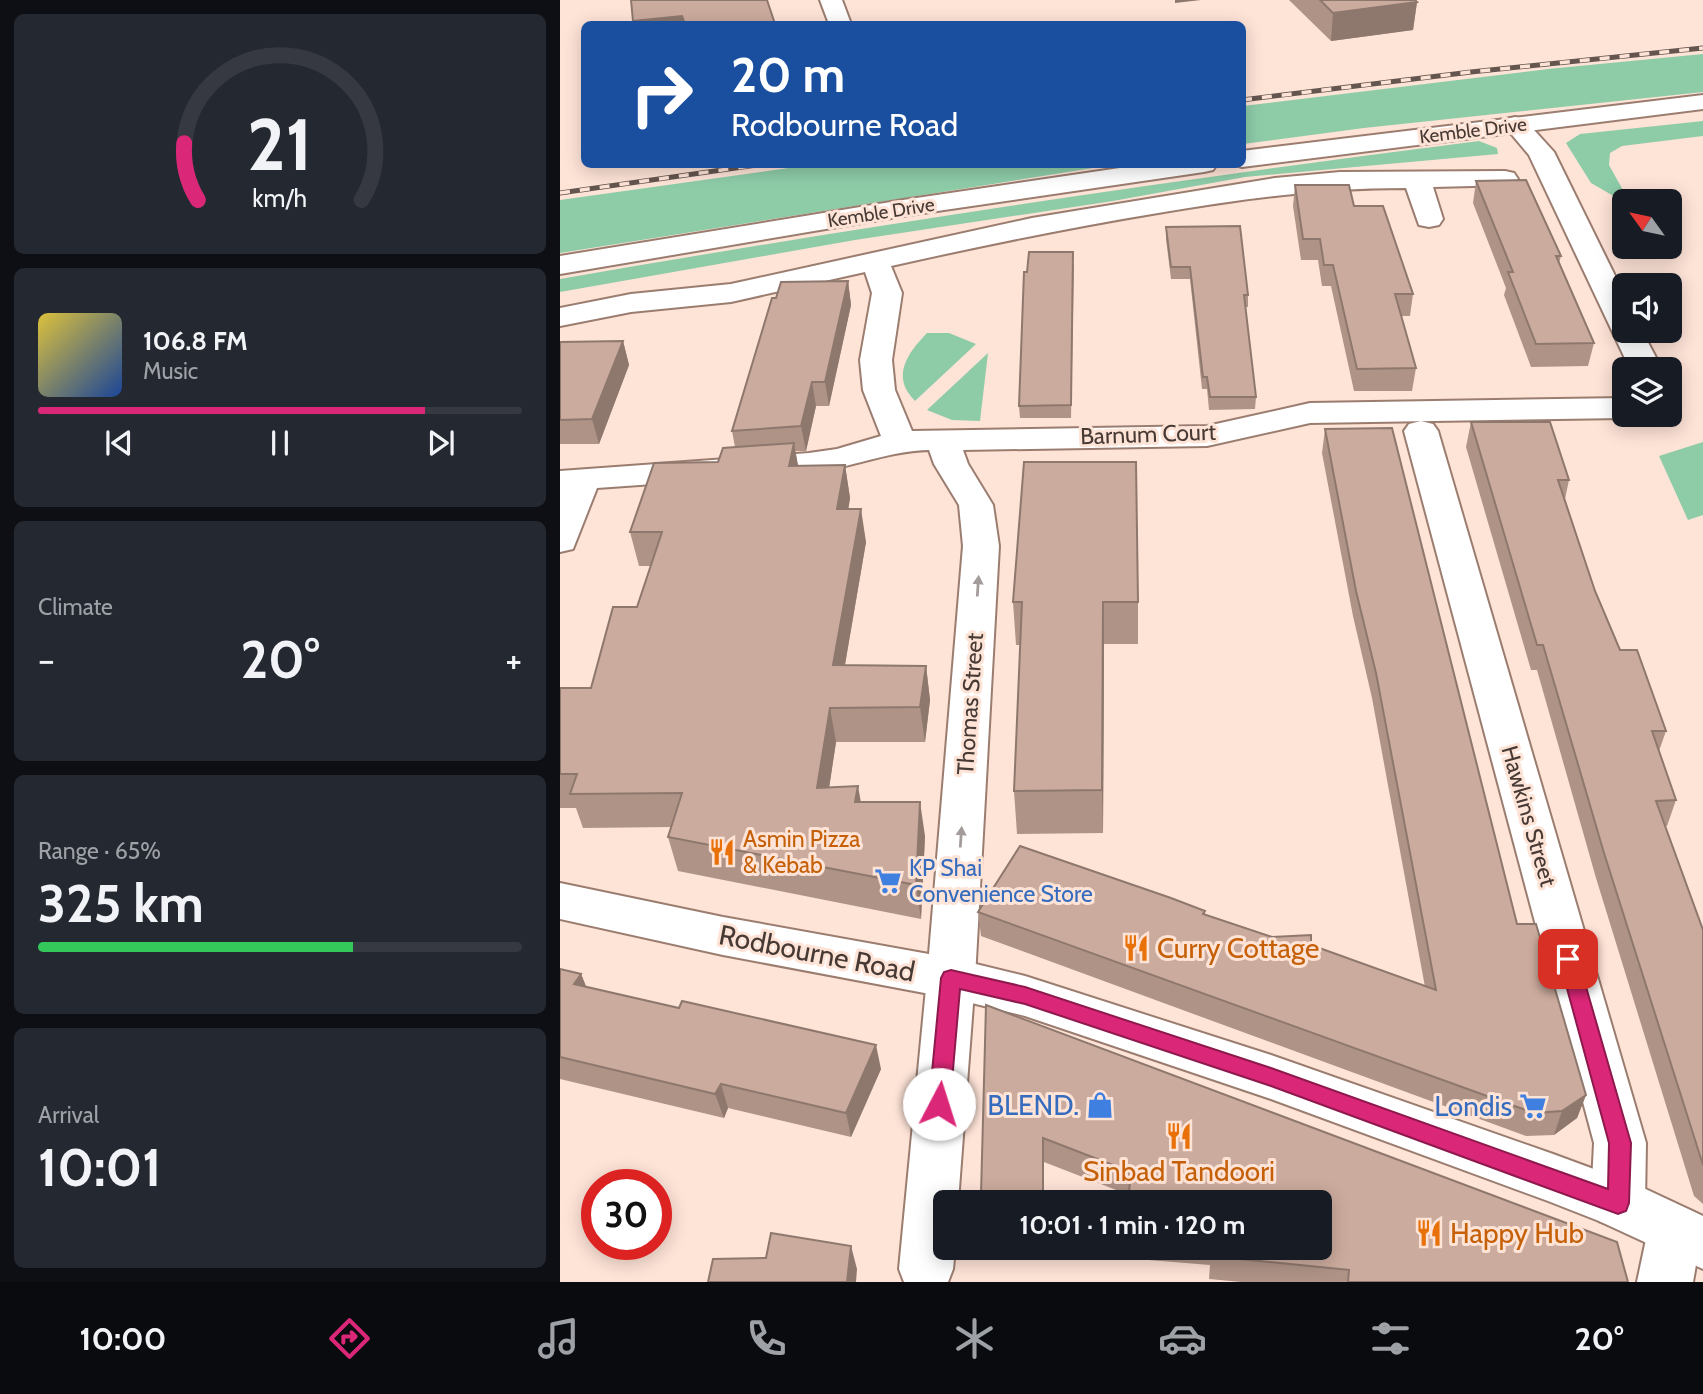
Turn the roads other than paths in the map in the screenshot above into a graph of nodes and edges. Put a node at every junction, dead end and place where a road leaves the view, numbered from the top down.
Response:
1 (831, 0) edge
2 (839, 21) edge
3 (1703, 102) edge
4 (1516, 124) junction
5 (1246, 158) edge
6 (1177, 168) edge
7 (1417, 180) junction
8 (1505, 180) edge
9 (1429, 219) dead end
10 (874, 261) junction
11 (560, 265) edge
12 (1612, 299) edge
13 (560, 317) edge
14 (1612, 408) edge
15 (1465, 430) dead end
16 (1421, 431) junction
17 (1351, 433) edge
18 (942, 439) junction
19 (900, 441) junction
20 (572, 480) edge
21 (560, 541) edge
22 (560, 901) edge
23 (951, 978) junction
24 (1618, 1203) junction
25 (1689, 1236) edge
26 (926, 1269) dead end
27 (1665, 1282) edge

1 - 2 street
3 - 4 street, Kemble Drive
4 - 5 street, Kemble Drive
4 - 12 street
6 - 11 street, Kemble Drive
7 - 8 street
7 - 9 street
7 - 10 street
10 - 13 street
10 - 19 street
14 - 18 street, Barnum Court
15 - 16 street
16 - 17 street
16 - 24 street, Hawkins Street
18 - 19 street, Barnum Court
23 -> 18 street, Thomas Street
19 - 20 street, Barnum Court
20 - 21 street
22 - 23 street, Rodbourne Road
23 - 24 street, Rodbourne Road
23 - 26 street, Thomas Street
24 - 25 street, Rodbourne Road
25 - 27 street

